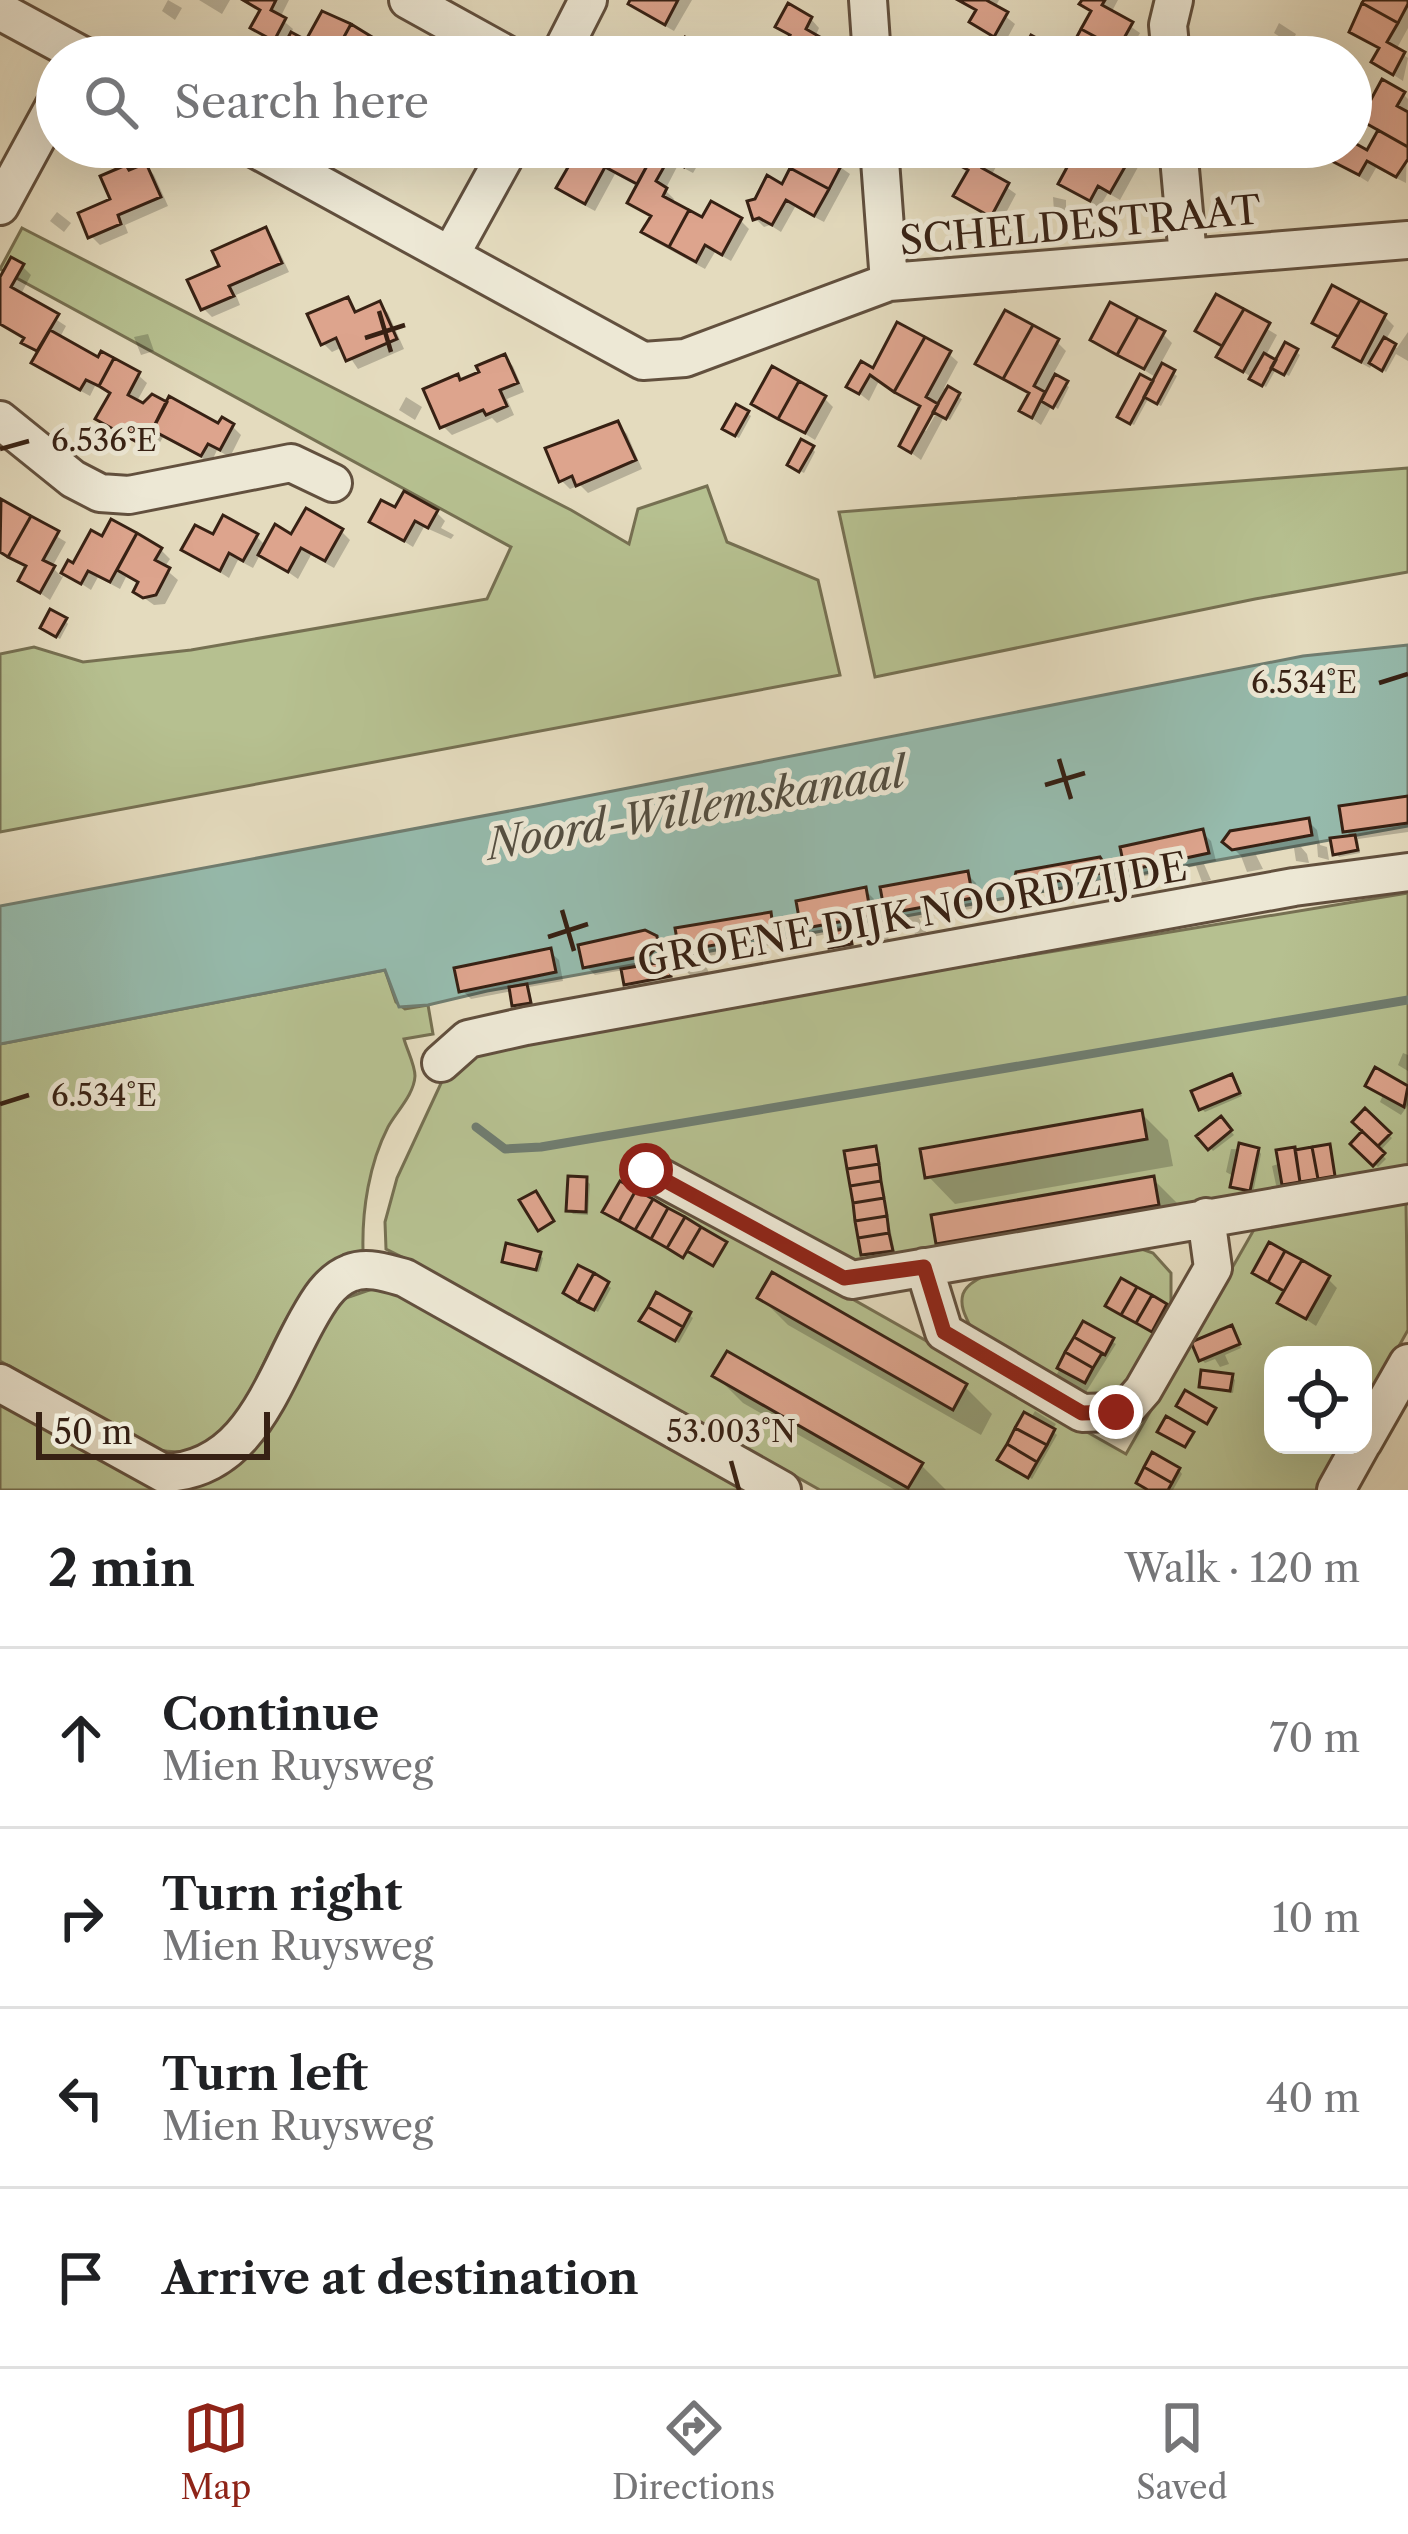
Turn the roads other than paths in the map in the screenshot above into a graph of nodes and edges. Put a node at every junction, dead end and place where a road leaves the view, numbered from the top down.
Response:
1 (408, 0) edge
2 (588, 0) edge
3 (868, 0) edge
4 (1174, 0) edge
5 (0, 11) edge
6 (46, 36) edge
7 (474, 36) edge
8 (570, 36) edge
9 (871, 36) edge
10 (1169, 36) edge
11 (36, 139) edge
12 (291, 168) edge
13 (498, 168) edge
14 (881, 168) edge
15 (1180, 168) edge
16 (0, 206) edge
17 (1408, 240) edge
18 (451, 254) junction
19 (1188, 257) junction
20 (889, 282) junction
21 (0, 420) edge
22 (333, 483) dead end
23 (1408, 872) edge
24 (441, 1063) dead end
25 (646, 1170) dead end
26 (1408, 1184) edge
27 (1206, 1217) junction
28 (924, 1267) junction
29 (1408, 1363) edge
30 (0, 1383) edge
31 (1372, 1426) edge
32 (1356, 1454) edge
33 (782, 1490) edge
34 (1336, 1490) edge

1 - 7 street
2 - 8 street
3 - 9 street
4 - 10 street
5 - 6 street
11 - 16 street
12 - 18 street, SCHELDESTRAAT
13 - 18 street
14 - 20 street
15 - 19 street
17 - 19 street, SCHELDESTRAAT
18 - 20 street, SCHELDESTRAAT
19 - 20 street, SCHELDESTRAAT
21 - 22 street
23 - 24 street, GROENE DIJK NOORDZIJDE
25 - 28 street
26 - 27 street
27 - 28 street
27 - 28 street
29 - 31 street
30 - 33 street
32 - 34 street

